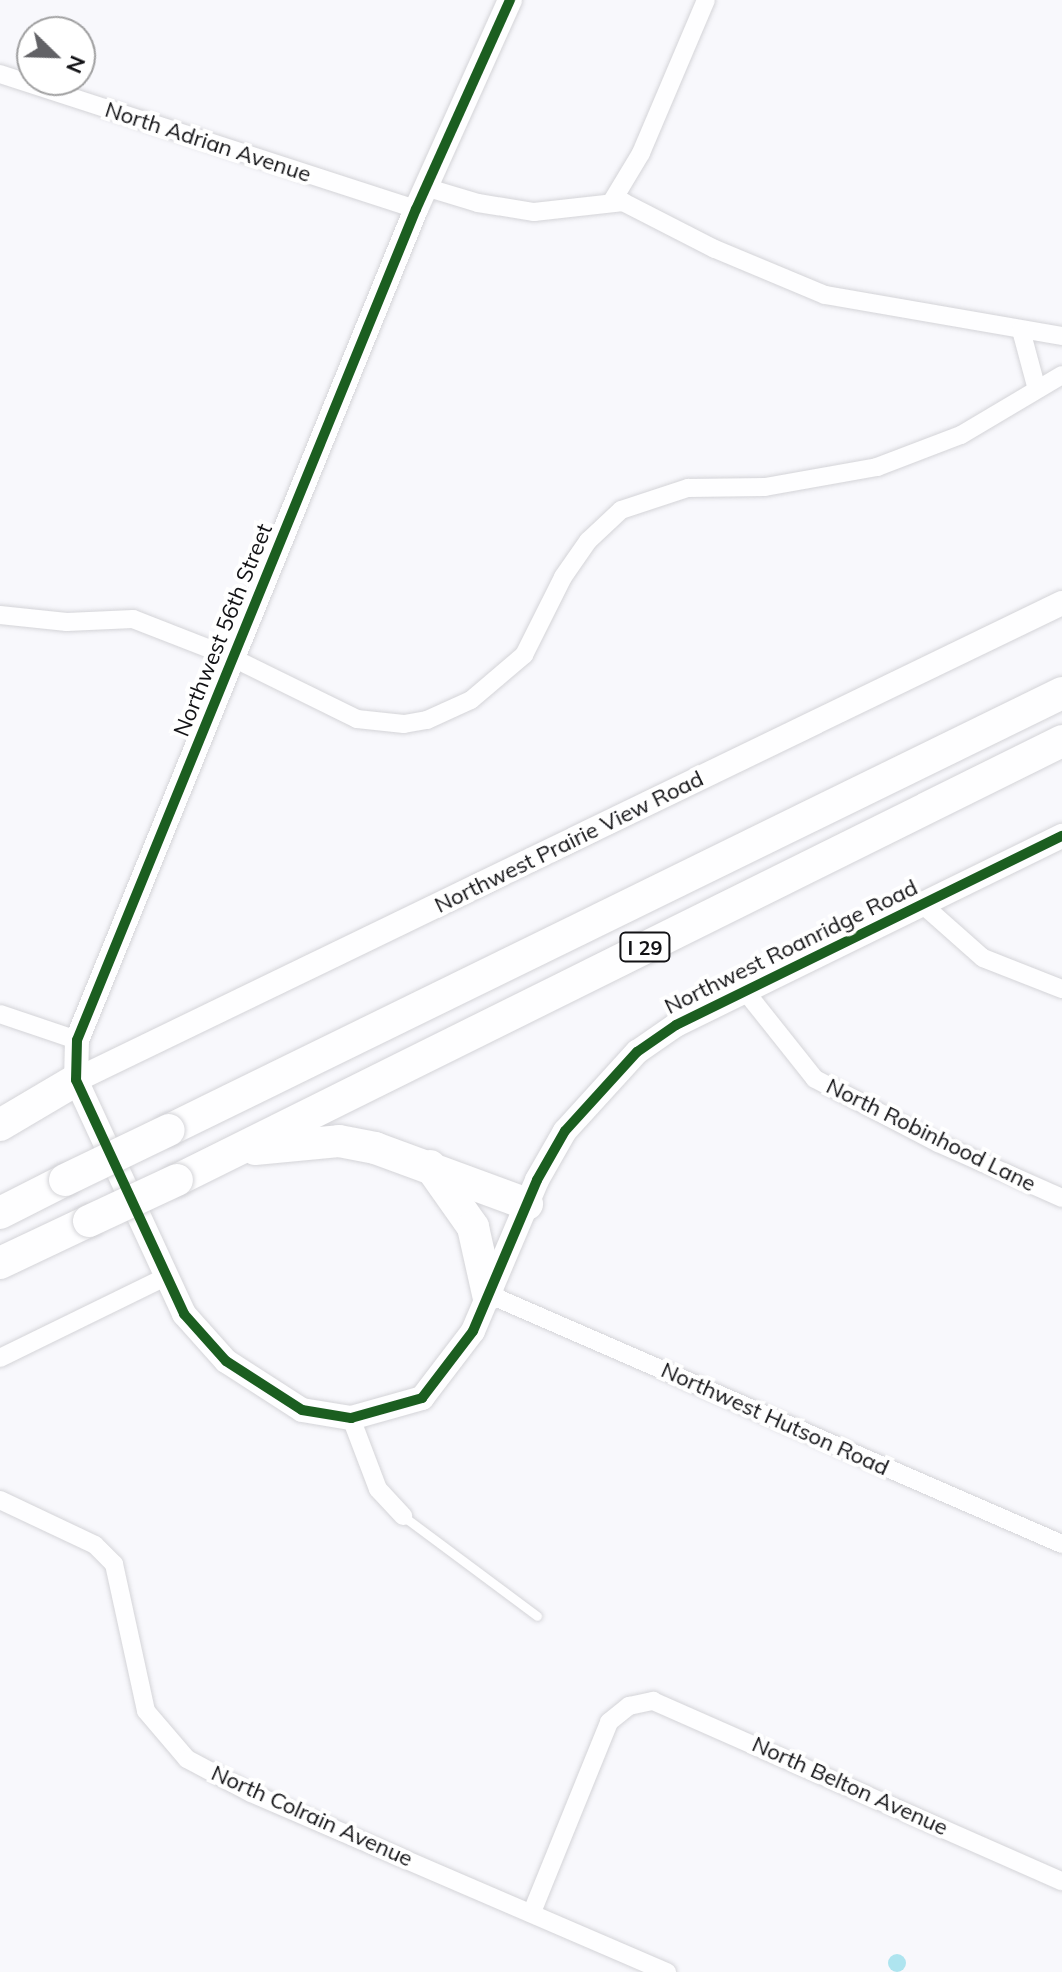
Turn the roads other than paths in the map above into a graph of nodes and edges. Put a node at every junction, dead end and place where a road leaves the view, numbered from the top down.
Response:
1 (510, 0) edge
2 (706, 0) edge
3 (0, 74) edge
4 (421, 198) junction
5 (611, 203) junction
6 (1021, 330) junction
7 (1062, 336) edge
8 (1062, 375) edge
9 (1036, 386) junction
10 (1062, 603) edge
11 (0, 615) edge
12 (233, 658) junction
13 (1062, 693) edge
14 (1062, 741) edge
15 (1062, 836) edge
16 (922, 904) junction
17 (1062, 989) edge
18 (745, 991) junction
19 (0, 1014) edge
20 (77, 1040) junction
21 (76, 1080) junction
22 (0, 1125) edge
23 (228, 1153) junction
24 (428, 1164) junction
25 (1062, 1198) edge
26 (527, 1204) junction
27 (0, 1213) edge
28 (0, 1263) edge
29 (163, 1278) junction
30 (488, 1294) junction
31 (0, 1358) edge
32 (351, 1418) junction
33 (0, 1500) edge
34 (403, 1516) joint
35 (1062, 1544) edge
36 (537, 1616) dead end
37 (1062, 1881) edge
38 (532, 1912) junction
39 (667, 1972) edge

1 - 4 street, Northwest 56th Street
2 - 5 street
3 - 4 street, North Adrian Avenue
4 - 5 street, North Adrian Avenue
4 - 12 street, Northwest 56th Street
5 - 6 street, North Adrian Avenue
6 - 7 street, North Adrian Avenue
6 - 9 street
8 - 9 street
9 - 12 street
10 - 21 street, Northwest Prairie View Road
11 - 12 street
12 - 20 street, Northwest 56th Street
13 - 27 highway, I 29, bridge
14 - 23 highway, I 29
15 - 16 street, Northwest Roanridge Road
16 - 17 street
16 - 18 street, Northwest Roanridge Road
18 - 25 street, North Robinhood Lane
18 - 26 street, Northwest Roanridge Road
19 - 20 street
20 - 21 street, Northwest 56th Street
21 - 22 highway
21 - 29 street, Northwest 56th Street
23 - 24 highway
23 - 28 highway, I 29, bridge
24 - 26 highway
24 - 30 highway
26 - 30 street, Northwest Roanridge Road
29 - 31 street
29 - 32 street, Northwest Roanridge Road
30 - 32 street, Northwest Roanridge Road
30 - 35 street, Northwest Hutson Road
32 - 34 street
33 - 38 street, North Colrain Avenue
34 - 36 lane
37 - 38 street, North Belton Avenue
38 - 39 street, North Colrain Avenue

